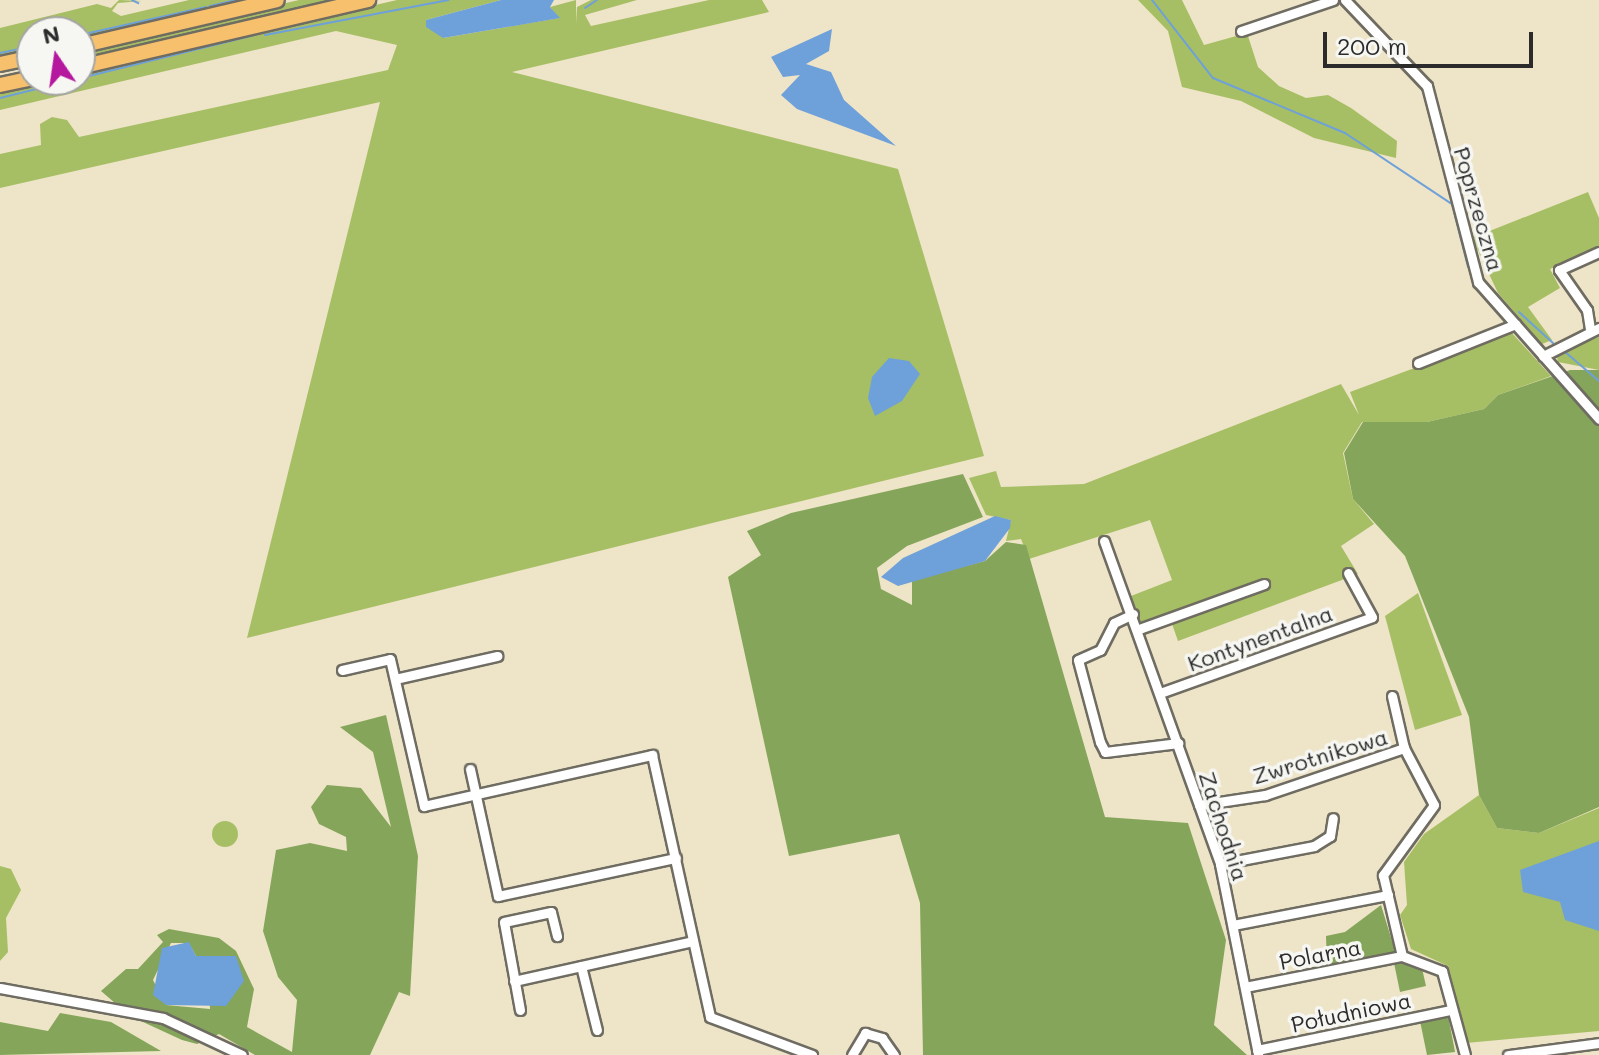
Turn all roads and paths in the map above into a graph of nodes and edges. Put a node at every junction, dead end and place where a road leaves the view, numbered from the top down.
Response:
1 (277, 0) edge
2 (368, 0) edge
3 (1333, 0) edge
4 (1345, 0) edge
5 (1241, 31) dead end
6 (96, 42) edge
7 (96, 63) edge
8 (1599, 252) edge
9 (1516, 324) junction
10 (1594, 328) edge
11 (1543, 356) junction
12 (1418, 363) dead end
13 (1599, 419) edge
14 (1104, 541) dead end
15 (1348, 573) dead end
16 (1264, 584) dead end
17 (1133, 614) junction
18 (1139, 629) junction
19 (497, 656) dead end
20 (342, 670) dead end
21 (395, 679) junction
22 (1160, 693) junction
23 (1392, 696) dead end
24 (1178, 743) junction
25 (1404, 748) junction
26 (470, 769) dead end
27 (475, 794) junction
28 (1199, 805) junction
29 (1333, 818) dead end
30 (676, 858) junction
31 (1220, 864) junction
32 (1388, 895) junction
33 (1233, 925) junction
34 (557, 936) dead end
35 (693, 941) junction
36 (1402, 956) junction
37 (581, 966) junction
38 (514, 981) junction
39 (1245, 987) junction
40 (0, 988) edge
41 (520, 1010) dead end
42 (1451, 1010) junction
43 (597, 1030) dead end
44 (1599, 1043) edge
45 (1258, 1052) edge
46 (242, 1055) edge
47 (812, 1055) edge
48 (852, 1055) edge
49 (894, 1055) edge
50 (1465, 1055) edge
51 (1508, 1055) edge

1 - 6 highway
2 - 7 highway
3 - 5 street
4 - 9 street, Poprzeczna
8 - 10 street
9 - 11 street, Poprzeczna
9 - 12 street
10 - 11 street
11 - 13 street, Poprzeczna
14 - 17 street, Zachodnia
15 - 22 street, Kontynentalna
16 - 18 street
17 - 18 street, Zachodnia
17 - 24 street
18 - 22 street, Zachodnia
19 - 21 street
20 - 21 street
21 - 27 street
22 - 24 street, Zachodnia
23 - 25 street
24 - 28 street, Zachodnia
25 - 28 street, Zwrotnikowa
25 - 32 street
26 - 27 street
27 - 30 street
27 - 30 street
28 - 31 street, Zachodnia
29 - 31 street
30 - 35 street
31 - 33 street, Zachodnia
32 - 33 street
32 - 36 street
33 - 39 street, Zachodnia
34 - 38 street
35 - 37 street
35 - 47 street
36 - 39 street, Polarna
36 - 42 street
37 - 38 street
37 - 43 street
38 - 41 street
39 - 45 street, Zachodnia
40 - 46 street
42 - 45 street, Południowa
42 - 50 street
44 - 51 street
48 - 49 street

